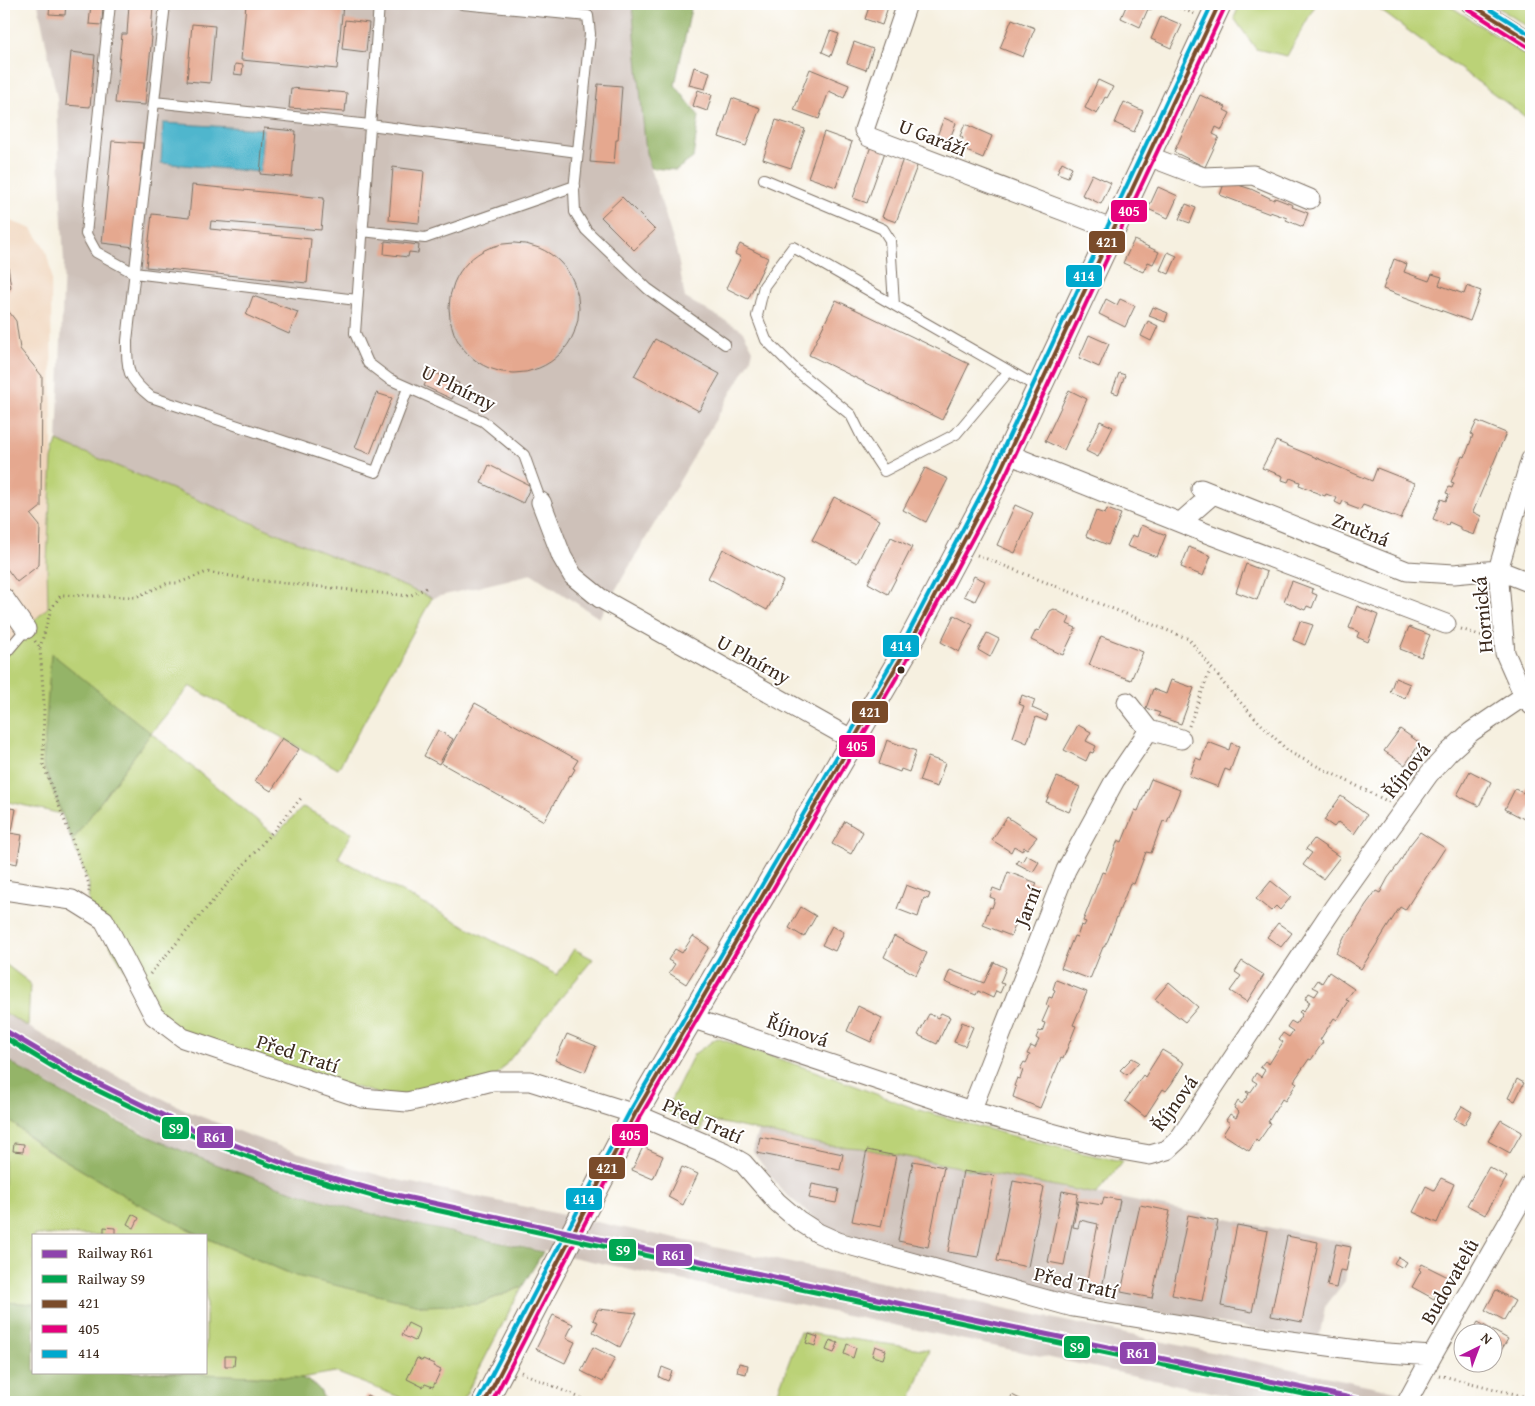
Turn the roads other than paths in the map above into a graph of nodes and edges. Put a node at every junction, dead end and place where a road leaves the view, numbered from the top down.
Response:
1 (110, 4) edge
2 (165, 4) edge
3 (379, 4) edge
4 (462, 4) edge
5 (907, 4) edge
6 (1471, 4) edge
7 (1215, 12) edge
8 (1531, 42) edge
9 (154, 102) junction
10 (370, 125) junction
11 (578, 152) junction
12 (1148, 156) junction
13 (764, 179) dead end
14 (575, 186) junction
15 (1310, 199) dead end
16 (1114, 230) junction
17 (362, 231) junction
18 (134, 273) junction
19 (357, 300) junction
20 (894, 306) junction
21 (725, 344) dead end
22 (1009, 371) junction
23 (408, 388) junction
24 (1039, 388) junction
25 (1008, 454) junction
26 (1531, 459) edge
27 (1526, 496) edge
28 (541, 502) joint
29 (1181, 522) junction
30 (1498, 570) junction
31 (1531, 583) edge
32 (4, 598) edge
33 (1446, 624) road end
34 (26, 629) joint
35 (4, 655) edge
36 (1528, 701) edge
37 (1127, 702) dead end
38 (1149, 730) junction
39 (1181, 739) road end
40 (853, 740) junction
41 (4, 890) edge
42 (691, 1018) junction
43 (971, 1112) junction
44 (635, 1114) junction
45 (1531, 1183) edge
46 (1426, 1366) junction
47 (485, 1402) edge
48 (1407, 1402) edge

1 - 18 lane
2 - 9 lane
3 - 10 lane, U Plnírny
4 - 11 lane
5 - 16 street, U Garáží
6 - 8 street
7 - 12 street
9 - 10 lane
9 - 18 lane
10 - 11 lane
10 - 17 lane, U Plnírny
11 - 14 lane
12 - 15 street
12 - 16 street
13 - 20 lane
14 - 17 lane
14 - 21 lane
16 - 24 street
17 - 19 lane, U Plnírny
18 - 19 lane
18 - 23 lane
19 - 23 lane, U Plnírny
20 - 22 lane
20 - 22 lane
22 - 24 lane
23 - 28 lane, U Plnírny
24 - 25 street
25 - 29 street
25 - 40 street
26 - 27 street, Hornická
27 - 30 street, Hornická
28 - 40 street, U Plnírny
29 - 30 street, Zručná
29 - 33 street
30 - 31 street
30 - 36 street, Hornická
32 - 34 street
34 - 35 lane
36 - 43 street, Říjnová
37 - 38 street
38 - 39 street
38 - 43 street, Jarní
40 - 42 street
41 - 44 street, Před Tratí
42 - 43 street, Říjnová
42 - 44 street
44 - 46 street, Před Tratí
44 - 47 street
45 - 46 street, Budovatelů
46 - 48 street, Budovatelů

